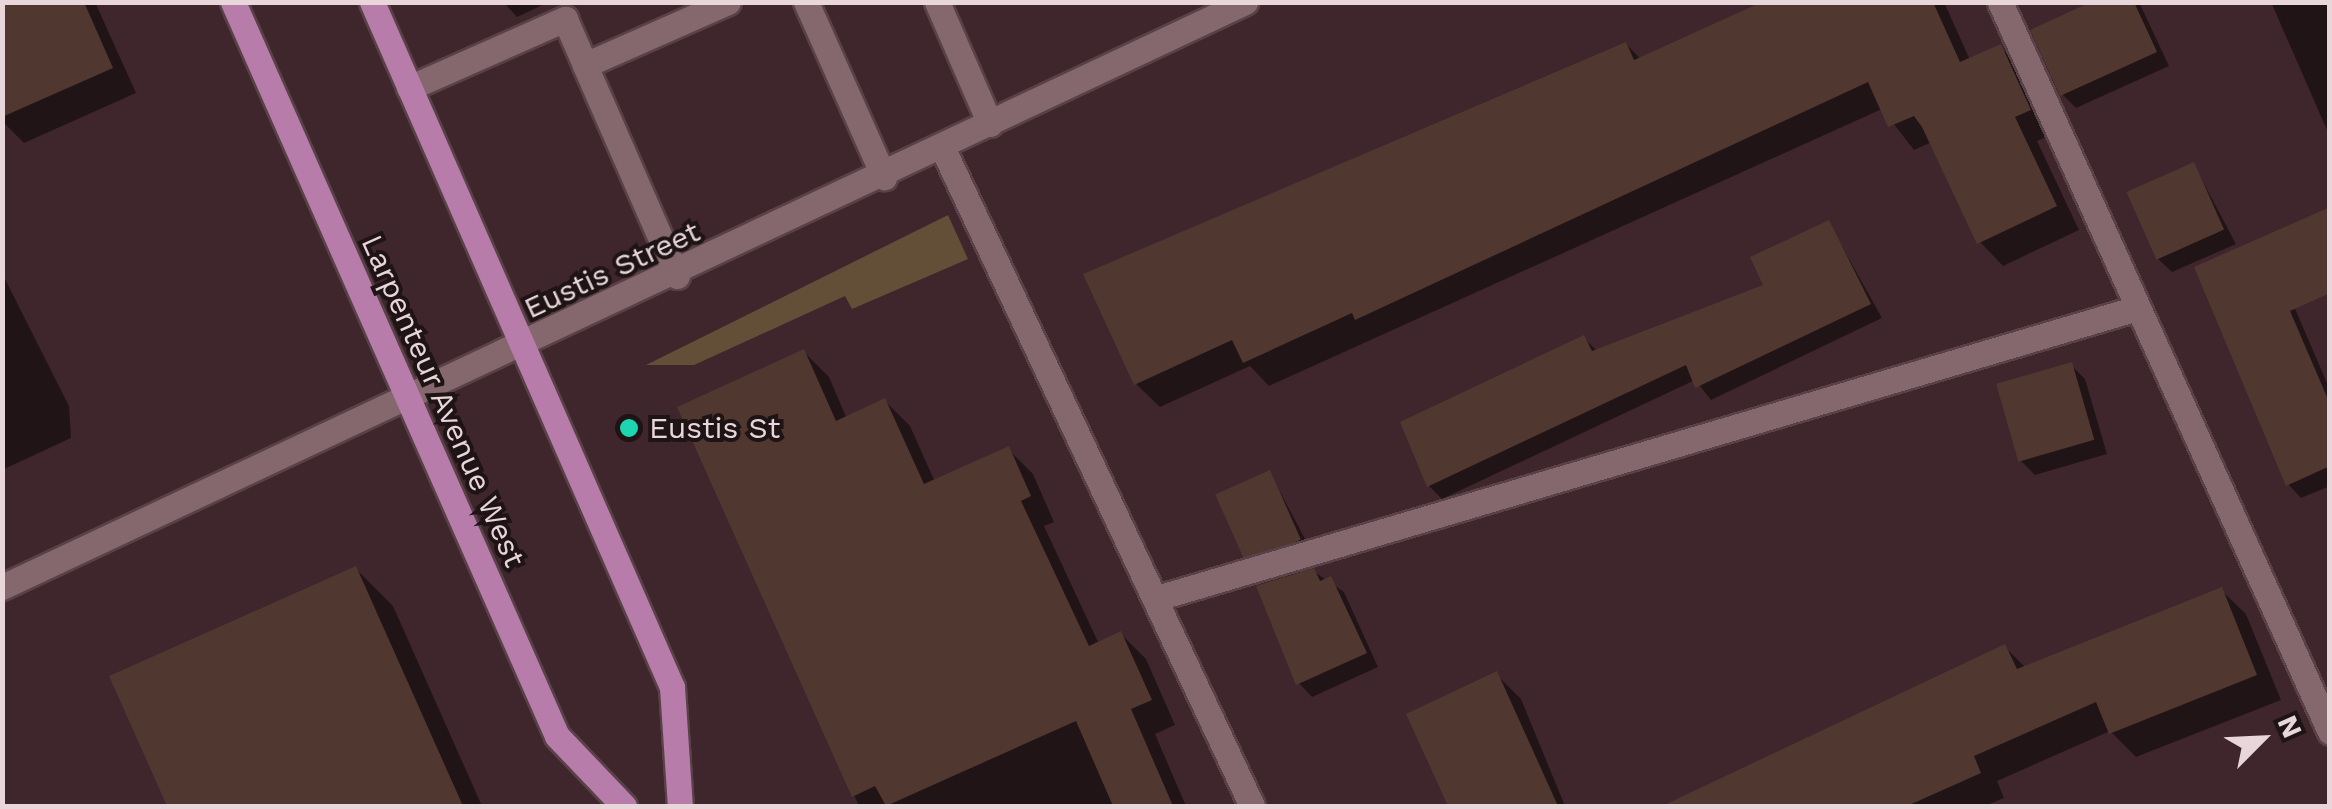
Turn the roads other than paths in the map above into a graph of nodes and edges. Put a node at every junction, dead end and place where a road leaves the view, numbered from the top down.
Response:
1 (233, 2) edge
2 (372, 2) edge
3 (728, 2) edge
4 (806, 2) edge
5 (938, 2) edge
6 (1245, 2) edge
7 (2000, 2) edge
8 (562, 11) edge
9 (584, 65) junction
10 (409, 88) junction
11 (990, 124) junction
12 (943, 149) junction
13 (884, 177) junction
14 (677, 276) junction
15 (2137, 308) junction
16 (524, 348) junction
17 (408, 402) junction
18 (2, 586) edge
19 (1157, 598) junction
20 (2330, 732) edge
21 (624, 806) edge
22 (680, 806) edge
23 (1252, 806) edge

1 - 17 main road, Larpenteur Avenue West
2 - 10 main road
3 - 9 street
4 - 13 street
5 - 11 street
6 - 11 street, Eustis Street
7 - 15 street
8 - 9 street
8 - 10 street
9 - 14 street
10 - 16 main road
11 - 12 street, Eustis Street
12 - 13 street, Eustis Street
12 - 19 street
13 - 14 street, Eustis Street
14 - 16 street, Eustis Street
15 - 19 street
15 - 20 street
16 - 17 street, Eustis Street
16 - 22 main road
17 - 18 street, Eustis Street
17 - 21 main road, Larpenteur Avenue West
19 - 23 street

